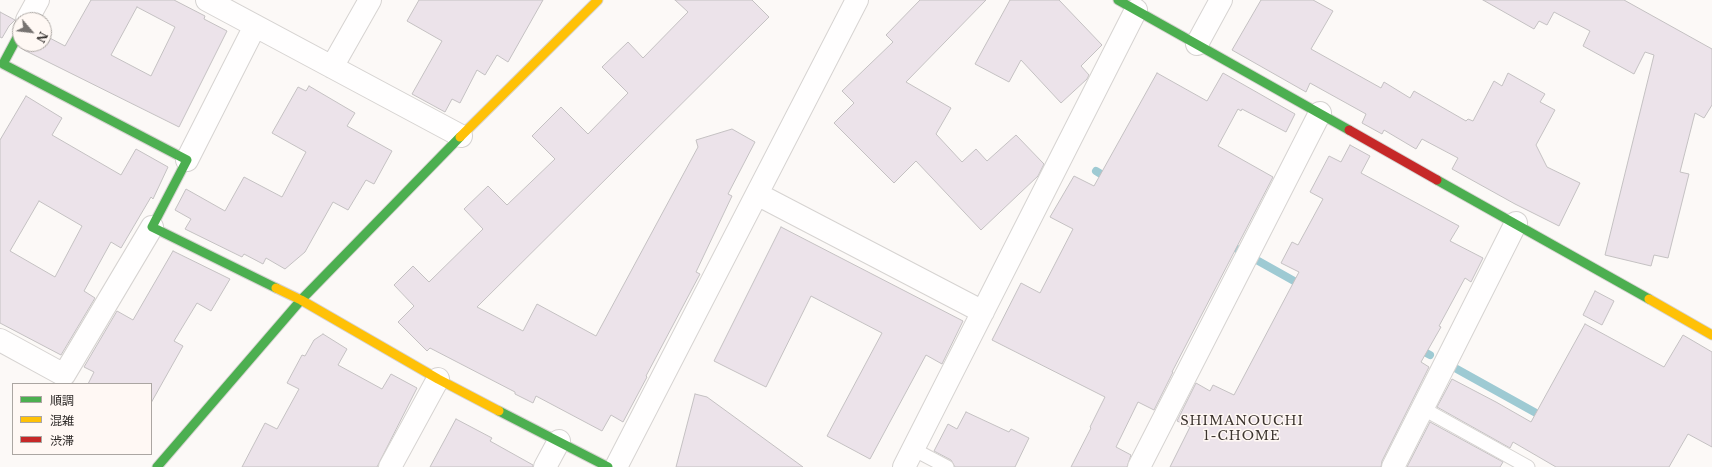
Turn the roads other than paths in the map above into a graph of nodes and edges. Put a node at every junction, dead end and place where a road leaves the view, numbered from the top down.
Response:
1 (38, 0) edge
2 (206, 0) edge
3 (370, 0) edge
4 (598, 0) edge
5 (857, 0) edge
6 (1221, 0) edge
7 (1127, 5) edge
8 (31, 12) edge
9 (255, 26) junction
10 (1197, 44) junction
11 (12, 46) edge
12 (1, 66) edge
13 (332, 67) junction
14 (1320, 113) junction
15 (461, 136) junction
16 (187, 160) junction
17 (757, 194) junction
18 (1516, 223) junction
19 (152, 227) junction
20 (301, 300) junction
21 (983, 312) junction
22 (1712, 335) edge
23 (0, 340) edge
24 (438, 379) junction
25 (1422, 408) junction
26 (559, 441) junction
27 (908, 458) edge
28 (1140, 466) edge
29 (157, 467) edge
30 (390, 467) edge
31 (545, 467) edge
32 (608, 467) edge
33 (616, 467) edge
34 (947, 467) edge
35 (1393, 467) edge
36 (1528, 467) edge

1 - 8 street
2 - 9 street
3 - 13 street
4 - 15 street
5 - 17 street
6 - 10 street
7 - 10 street
7 - 21 street
9 - 13 street
9 - 16 street
10 - 14 street
11 - 12 street
12 - 16 street
13 - 15 street
14 - 18 street
14 - 28 street
15 - 20 street
16 - 19 street
17 - 21 street
17 - 33 street
18 - 22 street
18 - 25 street
19 - 20 street
19 - 23 street
20 - 24 street
20 - 29 street
21 - 27 street
24 - 26 street
24 - 30 street
25 - 35 street
25 - 36 lane
26 - 31 street
26 - 32 street
27 - 34 lane

